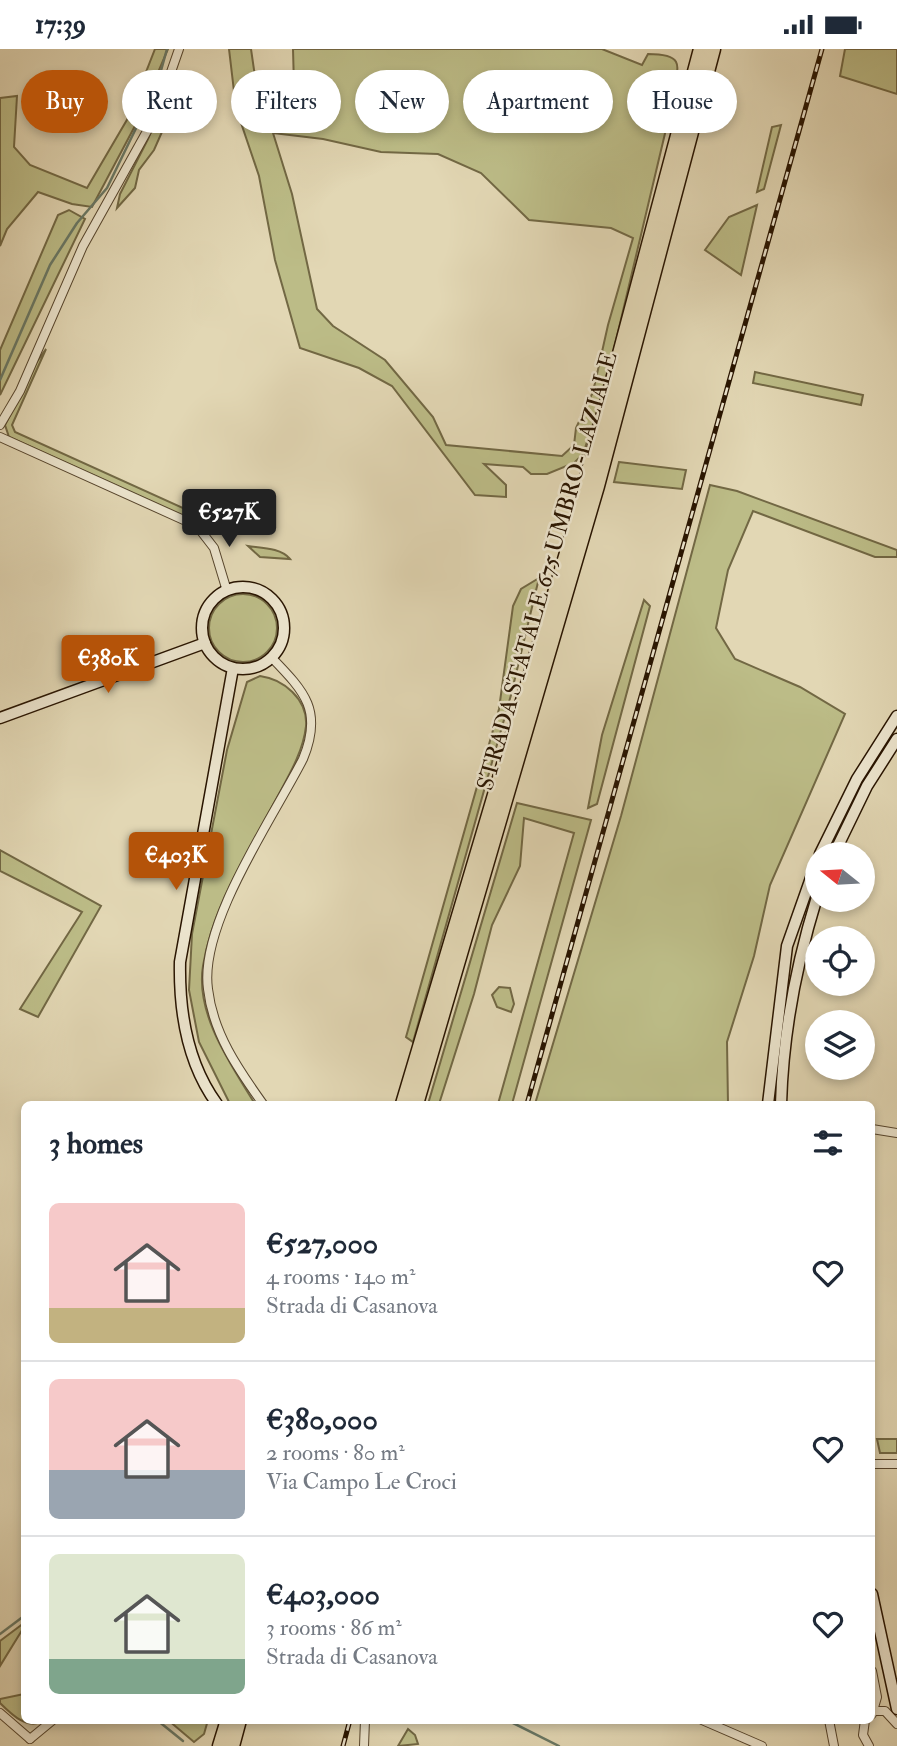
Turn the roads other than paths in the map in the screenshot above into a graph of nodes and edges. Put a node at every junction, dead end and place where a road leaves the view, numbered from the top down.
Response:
1 (179, 49) edge
2 (701, 49) edge
3 (713, 49) edge
4 (0, 425) edge
5 (0, 437) edge
6 (227, 590) junction
7 (205, 643) junction
8 (272, 658) junction
9 (233, 668) junction
10 (897, 716) edge
11 (0, 718) edge
12 (897, 739) edge
13 (826, 842) edge
14 (840, 842) edge
15 (805, 895) edge
16 (812, 912) edge
17 (215, 1101) edge
18 (260, 1101) edge
19 (404, 1101) edge
20 (417, 1101) edge
21 (768, 1101) edge
22 (781, 1101) edge
23 (875, 1129) edge
24 (897, 1133) edge
25 (875, 1464) edge
26 (897, 1464) edge
27 (875, 1608) edge
28 (875, 1687) edge
29 (875, 1704) edge
30 (897, 1709) edge
31 (875, 1712) edge
32 (0, 1713) edge
33 (49, 1724) edge
34 (227, 1724) edge
35 (238, 1724) edge
36 (365, 1724) edge
37 (711, 1724) edge
38 (830, 1724) edge
39 (864, 1724) edge
40 (897, 1724) edge
41 (30, 1743) edge
42 (220, 1746) edge
43 (232, 1746) edge
44 (364, 1746) edge
45 (762, 1746) edge
46 (834, 1746) edge
47 (869, 1746) edge

1 - 4 street
2 - 19 highway, STRADA STATALE 675 UMBRO-LAZIALE
3 - 20 highway, STRADA STATALE 675 UMBRO-LAZIALE
5 - 6 street
6 - 7 street
6 - 8 street
7 - 9 street
7 - 11 street
8 - 9 street
8 - 18 street
9 - 17 street
10 - 13 street
12 - 14 street
15 - 21 street
16 - 22 street
23 - 24 street
25 - 26 street
27 - 30 street
28 - 29 street
31 - 40 street
32 - 41 street
33 - 41 street
34 - 42 highway
35 - 43 highway
36 - 44 street
37 - 45 street
38 - 46 street
39 - 47 street

